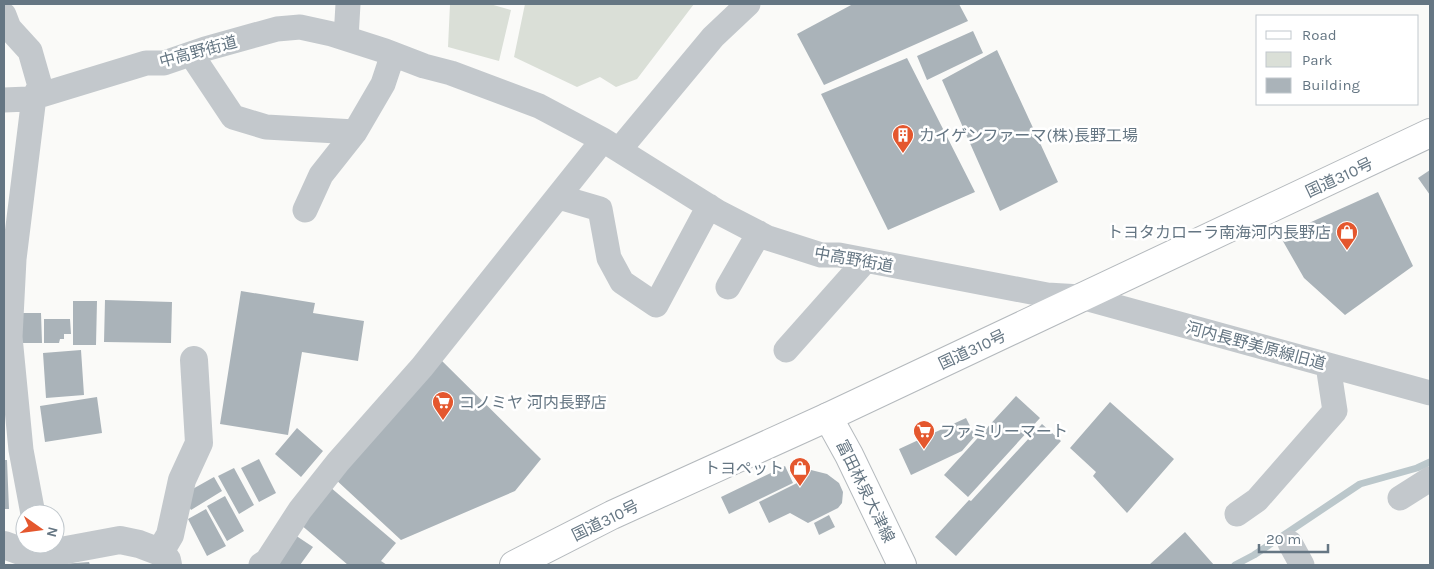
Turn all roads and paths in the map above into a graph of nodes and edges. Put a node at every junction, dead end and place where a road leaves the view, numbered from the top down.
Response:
1 (348, 4) edge
2 (748, 4) edge
3 (4, 15) edge
4 (346, 38) junction
5 (191, 54) junction
6 (393, 54) junction
7 (34, 97) junction
8 (4, 100) edge
9 (355, 132) junction
10 (1430, 133) edge
11 (611, 145) junction
12 (559, 197) junction
13 (709, 206) junction
14 (305, 210) dead end
15 (759, 232) junction
16 (866, 260) junction
17 (728, 287) dead end
18 (1081, 297) junction
19 (7, 334) edge
20 (786, 350) dead end
21 (194, 360) dead end
22 (1328, 365) junction
23 (1430, 393) edge
24 (828, 417) junction
25 (12, 450) edge
26 (1430, 479) edge
27 (1400, 498) dead end
28 (30, 504) edge
29 (1237, 514) dead end
30 (1290, 543) dead end
31 (65, 550) edge
32 (164, 559) edge
33 (261, 565) edge
34 (514, 565) edge
35 (902, 565) edge
36 (1302, 565) edge

1 - 4 street
2 - 11 street
3 - 7 street
4 - 5 street, 中高野街道
4 - 6 street, 中高野街道
5 - 7 street, 中高野街道
5 - 9 street
6 - 9 street
6 - 11 street, 中高野街道
7 - 8 street, 中高野街道
7 - 19 street
9 - 14 street
10 - 18 main road, 国道310号
11 - 12 street
11 - 13 street, 中高野街道
12 - 13 street
12 - 33 street
13 - 15 street, 中高野街道
15 - 16 street, 中高野街道
15 - 17 street
16 - 18 street, 中高野街道
16 - 20 street
18 - 22 street, 河内長野美原線旧道
18 - 24 main road, 国道310号
19 - 25 street
21 - 32 street
22 - 23 street, 河内長野美原線旧道
22 - 29 street
24 - 34 main road, 国道310号
24 - 35 main road, 富田林泉大津線
25 - 28 street
26 - 27 street
30 - 36 street
31 - 32 street

